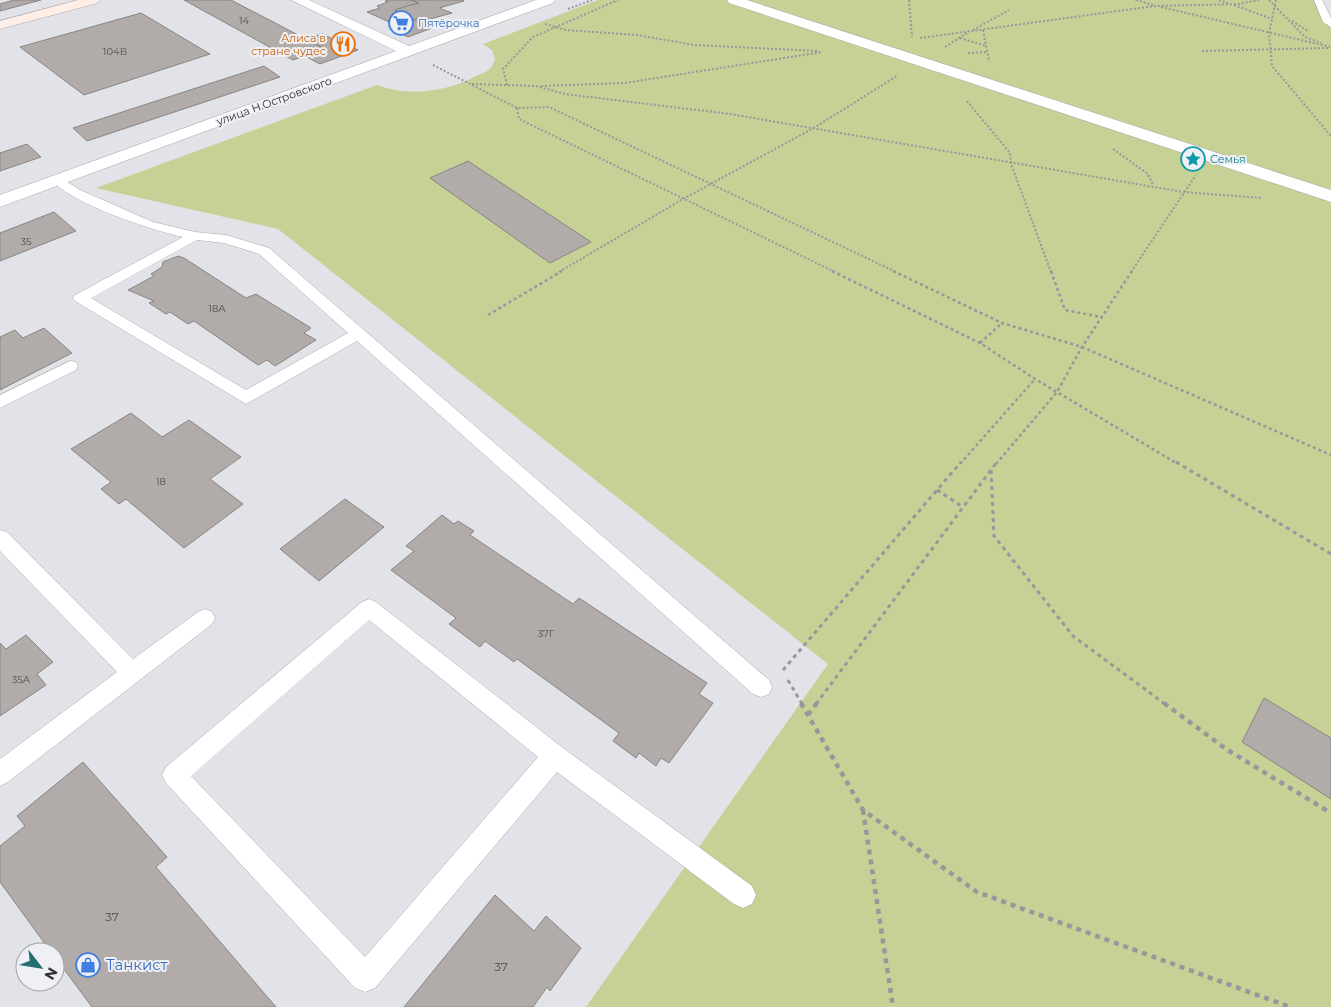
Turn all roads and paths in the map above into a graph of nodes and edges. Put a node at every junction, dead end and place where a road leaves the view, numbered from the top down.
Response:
1 (93, 0) edge
2 (298, 0) edge
3 (548, 0) edge
4 (618, 0) edge
5 (734, 0) edge
6 (909, 0) edge
7 (1136, 0) edge
8 (1219, 0) edge
9 (1269, 0) edge
10 (1276, 0) edge
11 (1318, 0) edge
12 (1275, 6) junction
13 (1009, 10) dead end
14 (1327, 12) edge
15 (1272, 19) junction
16 (545, 24) dead end
17 (1331, 24) edge
18 (0, 25) edge
19 (555, 27) junction
20 (983, 30) dead end
21 (1269, 32) junction
22 (959, 38) junction
23 (986, 46) junction
24 (1331, 47) edge
25 (1270, 49) junction
26 (408, 51) junction
27 (1202, 51) dead end
28 (822, 52) dead end
29 (920, 59) junction
30 (471, 84) junction
31 (993, 84) junction
32 (507, 85) junction
33 (965, 98) dead end
34 (517, 108) junction
35 (812, 129) junction
36 (1331, 136) edge
37 (1011, 164) junction
38 (1202, 175) dead end
39 (58, 180) junction
40 (710, 185) junction
41 (1183, 192) junction
42 (1331, 196) edge
43 (1262, 198) dead end
44 (682, 199) junction
45 (0, 201) edge
46 (195, 236) junction
47 (488, 315) dead end
48 (1101, 317) junction
49 (1002, 323) junction
50 (358, 334) junction
51 (980, 343) junction
52 (1082, 347) junction
53 (70, 366) dead end
54 (1035, 379) junction
55 (1057, 392) junction
56 (0, 402) edge
57 (1331, 455) edge
58 (991, 469) junction
59 (937, 490) junction
60 (963, 507) junction
61 (0, 538) edge
62 (1331, 554) edge
63 (205, 618) dead end
64 (783, 670) junction
65 (132, 673) junction
66 (761, 687) joint
67 (808, 715) junction
68 (555, 756) junction
69 (0, 774) edge
70 (863, 810) junction
71 (1331, 813) edge
72 (743, 895) dead end
73 (893, 1007) edge
74 (1290, 1007) edge

1 - 18 main road
2 - 26 street
3 - 26 street, улица Н.Островского
4 - 19 path
5 - 29 street
6 - 29 path
7 - 21 path
8 - 15 path
9 - 12 path
10 - 12 path
11 - 14 lane
12 - 15 path
12 - 24 path
13 - 22 path
14 - 17 lane
15 - 21 path
16 - 19 path
19 - 28 path
19 - 32 path
20 - 23 path
21 - 24 path
21 - 25 path
22 - 23 path
22 - 29 path
23 - 31 path
24 - 25 path
25 - 27 path
25 - 36 path
26 - 30 path
26 - 39 street, улица Н.Островского
29 - 31 street
29 - 35 path
30 - 32 path
30 - 34 path
31 - 42 street
32 - 35 path
33 - 37 path
34 - 40 path
34 - 44 path
35 - 37 path
35 - 40 path
37 - 41 path
37 - 48 path
38 - 41 path
39 - 45 street, улица Н.Островского
39 - 46 lane
40 - 44 path
40 - 49 path
41 - 43 path
41 - 48 path
44 - 47 path
44 - 51 path
46 - 50 lane
46 - 50 lane
48 - 52 path
49 - 51 path
49 - 52 path
50 - 66 lane
51 - 54 path
52 - 55 path
52 - 57 path
53 - 56 lane
54 - 55 path
54 - 59 path
55 - 58 path
55 - 62 path
58 - 60 path
58 - 71 path
59 - 60 path
59 - 64 path
60 - 67 path
61 - 65 lane
63 - 65 lane
64 - 66 path
64 - 67 path
65 - 69 lane
67 - 70 path
68 - 68 lane
68 - 72 lane
70 - 73 path
70 - 74 path

